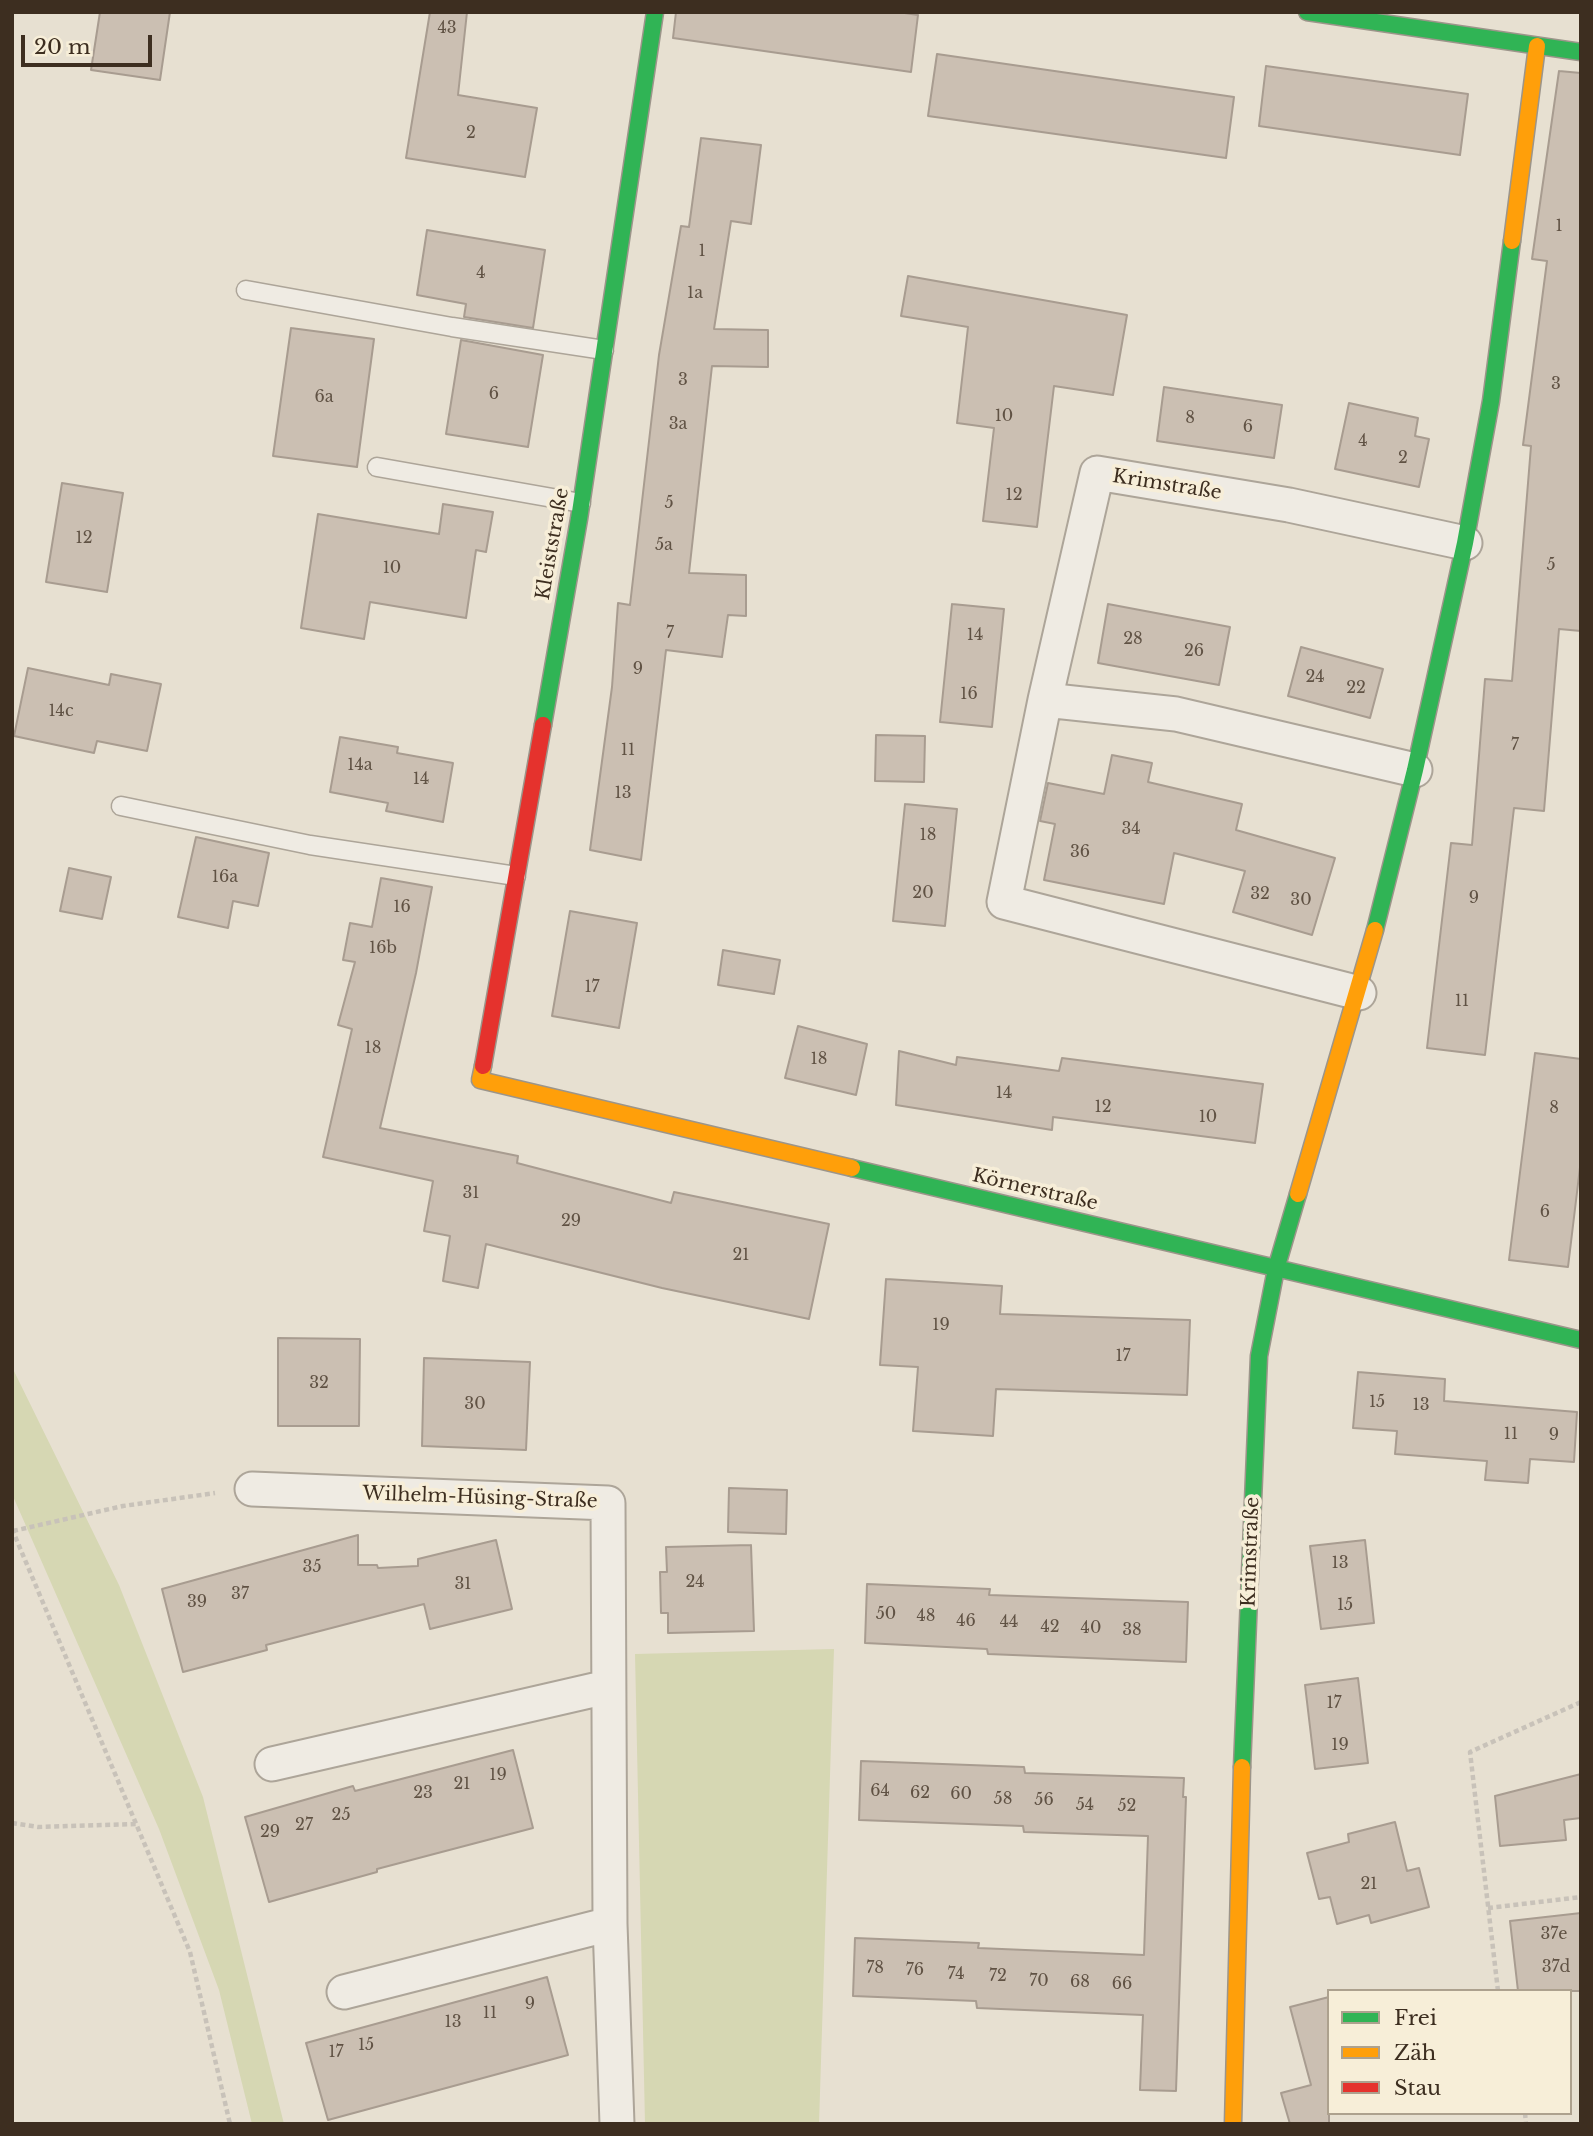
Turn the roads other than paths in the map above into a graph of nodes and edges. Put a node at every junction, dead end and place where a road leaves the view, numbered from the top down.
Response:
1 (655, 12) edge
2 (1307, 12) edge
3 (1537, 46) junction
4 (1581, 52) edge
5 (246, 290) dead end
6 (604, 350) junction
7 (377, 467) dead end
8 (581, 503) junction
9 (1465, 543) junction
10 (1045, 700) junction
11 (1415, 770) junction
12 (121, 806) dead end
13 (516, 876) junction
14 (1359, 993) junction
15 (480, 1080) joint
16 (1276, 1269) junction
17 (1581, 1340) edge
18 (252, 1489) road end
19 (607, 1687) junction
20 (272, 1764) dead end
21 (610, 1924) junction
22 (344, 1992) dead end
23 (617, 2124) edge
24 (1233, 2124) edge

1 - 6 street, Kleiststraße
2 - 3 street
3 - 4 street
3 - 9 street, Krimstraße
5 - 6 lane
6 - 8 street, Kleiststraße
7 - 8 lane
8 - 13 street, Kleiststraße
9 - 10 street, Krimstraße
9 - 11 street, Krimstraße
10 - 11 street
10 - 14 street, Krimstraße
11 - 14 street, Krimstraße
12 - 13 lane
13 - 15 street, Kleiststraße
14 - 16 street, Krimstraße
15 - 16 street, Körnerstraße
16 - 17 street, Körnerstraße
16 - 24 street, Krimstraße
18 - 19 street, Wilhelm-Hüsing-Straße
19 - 20 street
19 - 21 street, Wilhelm-Hüsing-Straße
21 - 22 street
21 - 23 street, Wilhelm-Hüsing-Straße

